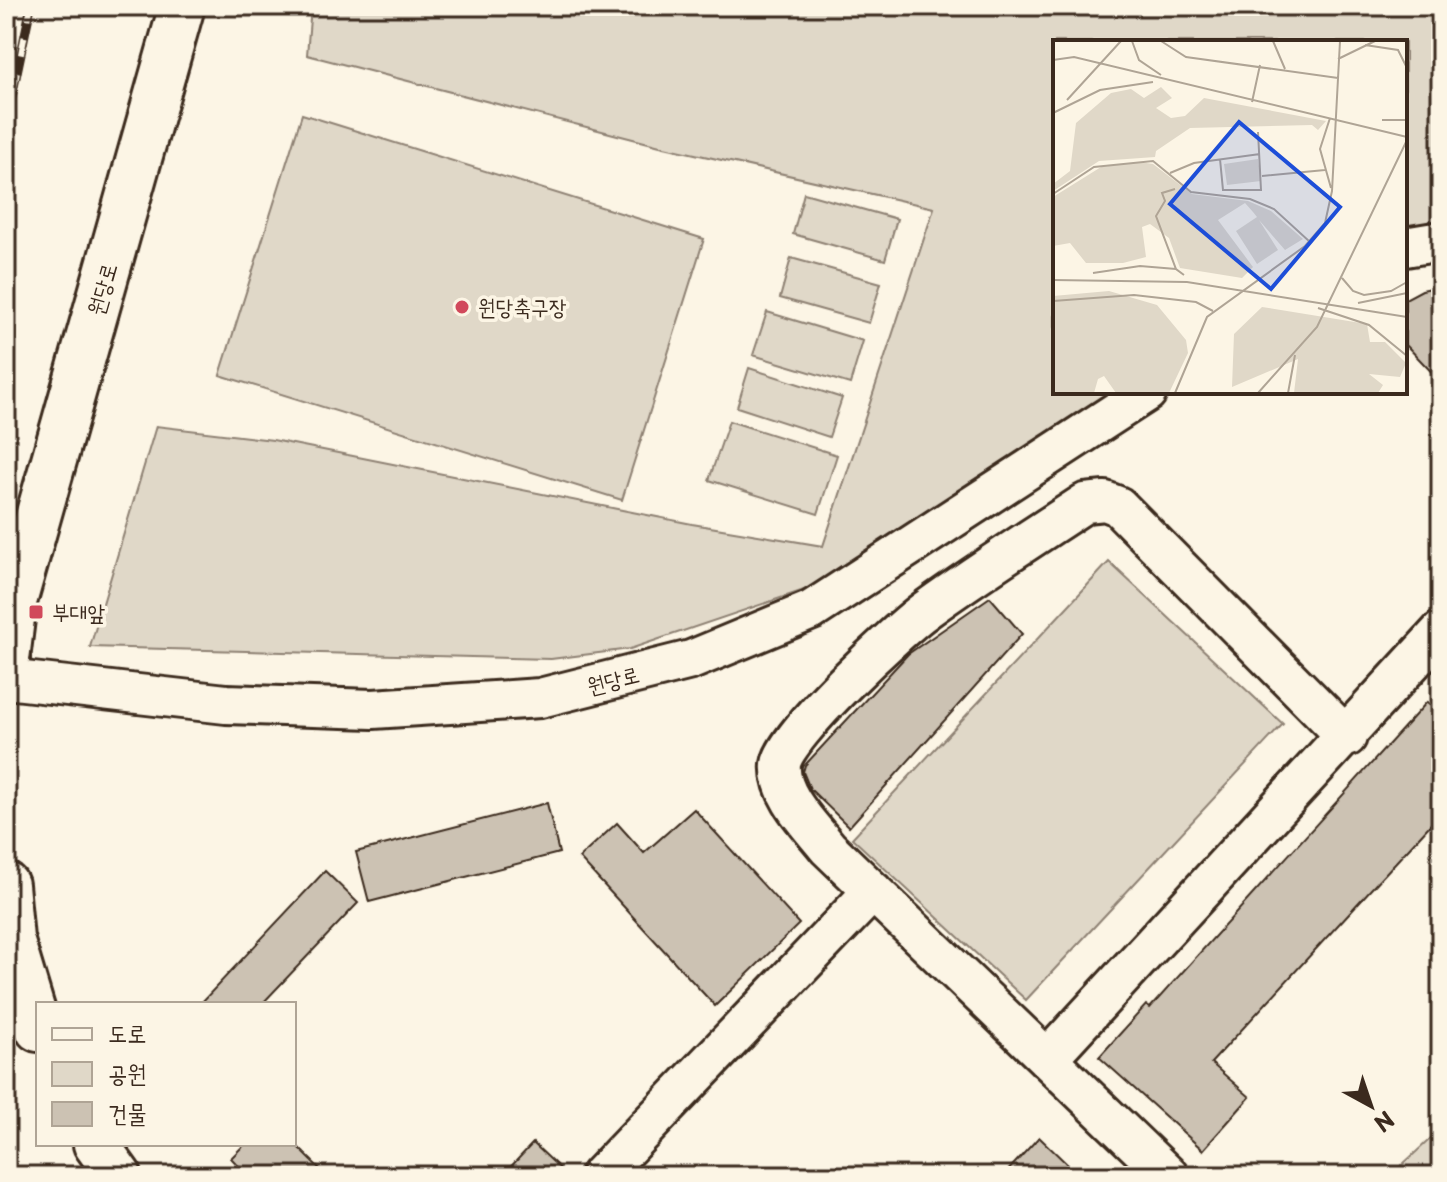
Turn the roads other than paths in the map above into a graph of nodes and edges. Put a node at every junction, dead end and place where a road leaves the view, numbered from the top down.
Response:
1 (182, 6) edge
2 (1441, 241) edge
3 (1407, 247) edge
4 (1144, 394) edge
5 (1441, 631) edge
6 (6, 667) edge
7 (6, 679) edge
8 (1347, 737) junction
9 (6, 885) edge
10 (873, 891) junction
11 (36, 1022) edge
12 (1047, 1059) junction
13 (97, 1146) edge
14 (119, 1176) edge
15 (600, 1176) edge
16 (1169, 1176) edge

1 - 6 main road, 원당로
2 - 3 lane
4 - 7 lane, 원당로
5 - 8 lane
8 - 10 lane
8 - 12 lane
9 - 11 main road
10 - 12 lane
10 - 15 lane
12 - 16 lane
13 - 14 main road

